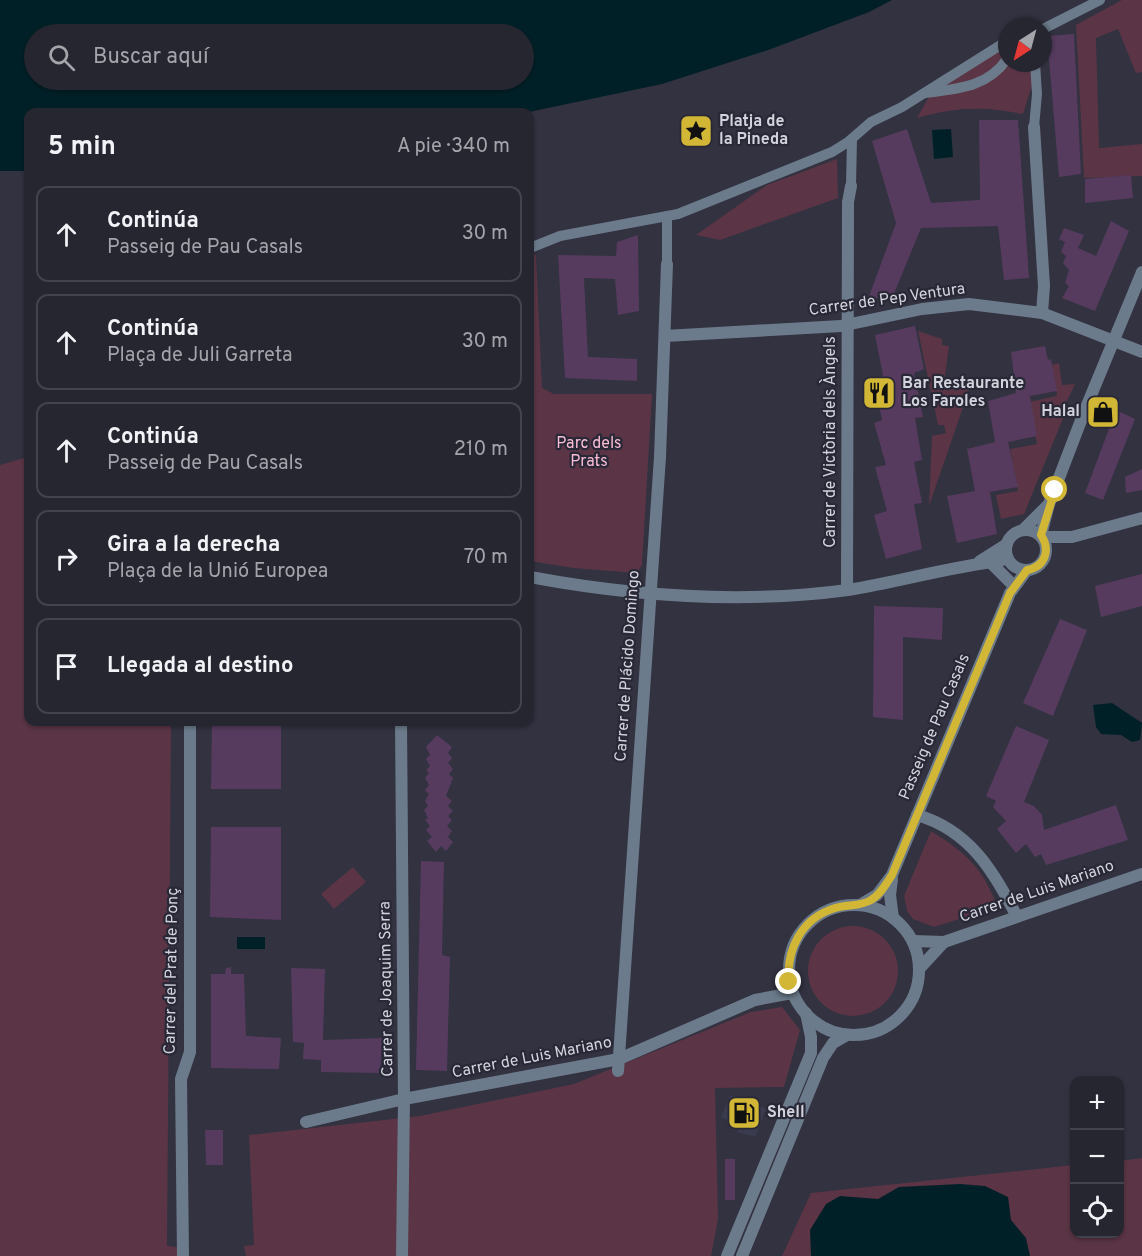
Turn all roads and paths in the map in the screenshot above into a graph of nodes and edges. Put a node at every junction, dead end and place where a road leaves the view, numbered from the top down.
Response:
1 (1100, 0) edge
2 (1052, 24) edge
3 (998, 47) edge
4 (998, 68) edge
5 (1036, 72) edge
6 (921, 94) junction
7 (1034, 128) joint
8 (852, 139) junction
9 (851, 186) joint
10 (667, 216) junction
11 (534, 246) edge
12 (667, 264) joint
13 (1142, 272) edge
14 (1042, 313) junction
15 (847, 325) junction
16 (665, 336) junction
17 (1113, 342) junction
18 (1142, 352) edge
19 (1048, 510) junction
20 (1142, 519) edge
21 (1023, 530) junction
22 (1042, 536) junction
23 (1067, 538) junction
24 (1007, 544) junction
25 (1046, 554) junction
26 (1008, 558) junction
27 (990, 562) junction
28 (976, 564) junction
29 (1027, 570) junction
30 (534, 579) edge
31 (1010, 588) junction
32 (847, 590) junction
33 (649, 594) junction
34 (190, 726) edge
35 (401, 726) edge
36 (917, 815) junction
37 (1142, 874) edge
38 (892, 875) junction
39 (860, 905) junction
40 (1017, 917) junction
41 (893, 918) junction
42 (913, 941) junction
43 (944, 942) junction
44 (920, 968) junction
45 (792, 993) junction
46 (806, 1013) junction
47 (847, 1035) junction
48 (618, 1065) junction
49 (404, 1099) junction
50 (306, 1122) dead end
51 (183, 1256) edge
52 (402, 1256) edge
53 (727, 1256) edge
54 (742, 1256) edge

1 - 2 street
3 - 6 street
4 - 6 street
5 - 7 street
6 - 8 street
7 - 14 street
8 - 9 street
8 - 10 street
9 - 15 street, Carrer de Victòria dels Àngels
10 - 11 street
10 - 12 street
12 - 16 street, Carrer de Plácido Domingo
13 - 17 street
14 - 15 street, Carrer de Pep Ventura
14 - 17 street, Carrer de Pep Ventura
15 - 16 street, Carrer de Pep Ventura
15 - 32 street, Carrer de Victòria dels Àngels
16 - 33 street, Carrer de Plácido Domingo
17 - 18 street, Carrer de Pep Ventura
17 - 19 street
19 - 21 street
19 - 22 street
19 - 23 street
20 - 23 street
21 - 22 street
21 - 24 street
22 - 23 street
22 - 25 street
23 - 25 street
24 - 26 street
24 - 28 street
25 - 29 street
26 - 27 street
26 - 29 street
26 - 31 street, Passeig de Pau Casals
27 - 28 street
27 - 31 street
28 - 32 street
29 - 31 street, Passeig de Pau Casals
30 - 33 street
31 - 36 street, Passeig de Pau Casals
32 - 33 street
33 - 48 street, Carrer de Plácido Domingo
34 - 51 street, Carrer del Prat de Ponç
35 - 49 street, Carrer de Joaquim Serra
36 - 38 street, Passeig de Pau Casals
36 - 40 street
37 - 40 street, Carrer de Luis Mariano
38 - 39 street, Passeig de Pau Casals
38 - 41 street, Passeig de Pau Casals
39 - 41 street
39 - 45 street
40 - 43 street, Carrer de Luis Mariano
41 - 42 street
42 - 43 street, Carrer de Luis Mariano
42 - 44 street
43 - 44 street, Carrer de Luis Mariano
44 - 47 street
45 - 46 street
45 - 48 street, Carrer de Luis Mariano
46 - 47 street
46 - 53 street
47 - 54 street
48 - 49 street, Carrer de Luis Mariano
49 - 50 street, Carrer de Luis Mariano
49 - 52 street, Carrer de Joaquim Serra

